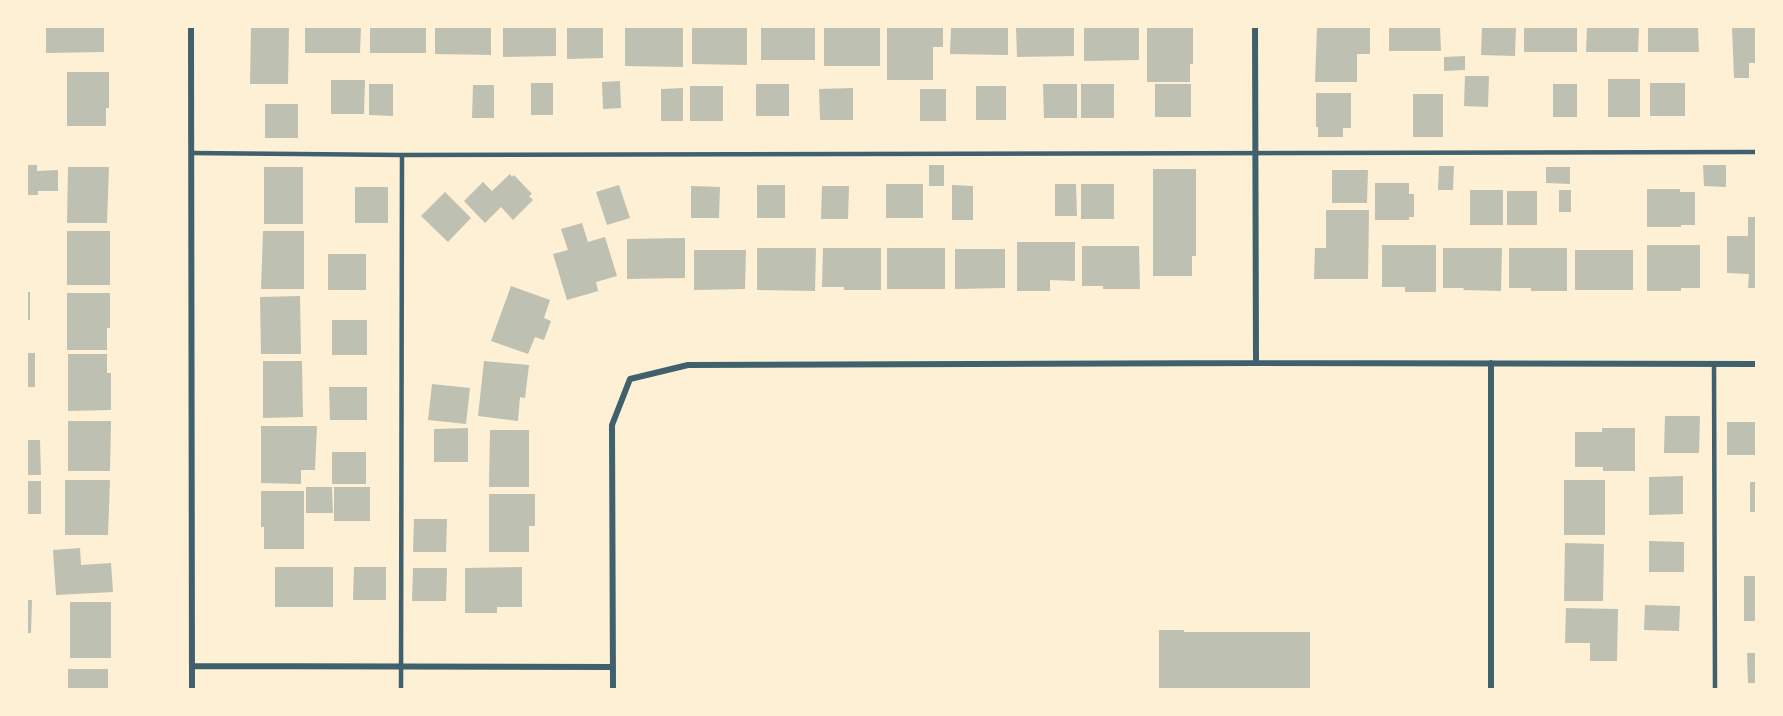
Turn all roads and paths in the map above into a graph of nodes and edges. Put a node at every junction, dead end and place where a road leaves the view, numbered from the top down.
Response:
1 (191, 27) edge
2 (1255, 27) edge
3 (1756, 152) edge
4 (191, 153) junction
5 (1255, 153) junction
6 (402, 155) junction
7 (1256, 363) junction
8 (1491, 363) junction
9 (1714, 364) junction
10 (1756, 364) edge
11 (192, 666) junction
12 (400, 666) junction
13 (613, 668) junction
14 (192, 689) edge
15 (401, 689) edge
16 (613, 689) edge
17 (1491, 689) edge
18 (1715, 689) edge

1 - 4 street
2 - 5 street
3 - 5 lane
4 - 6 lane
4 - 11 street
5 - 6 lane
5 - 7 street
6 - 12 lane
7 - 8 street
7 - 13 street
8 - 9 street
8 - 17 street
9 - 10 street
9 - 18 lane
11 - 12 street
11 - 14 street
12 - 13 street
12 - 15 lane
13 - 16 street

